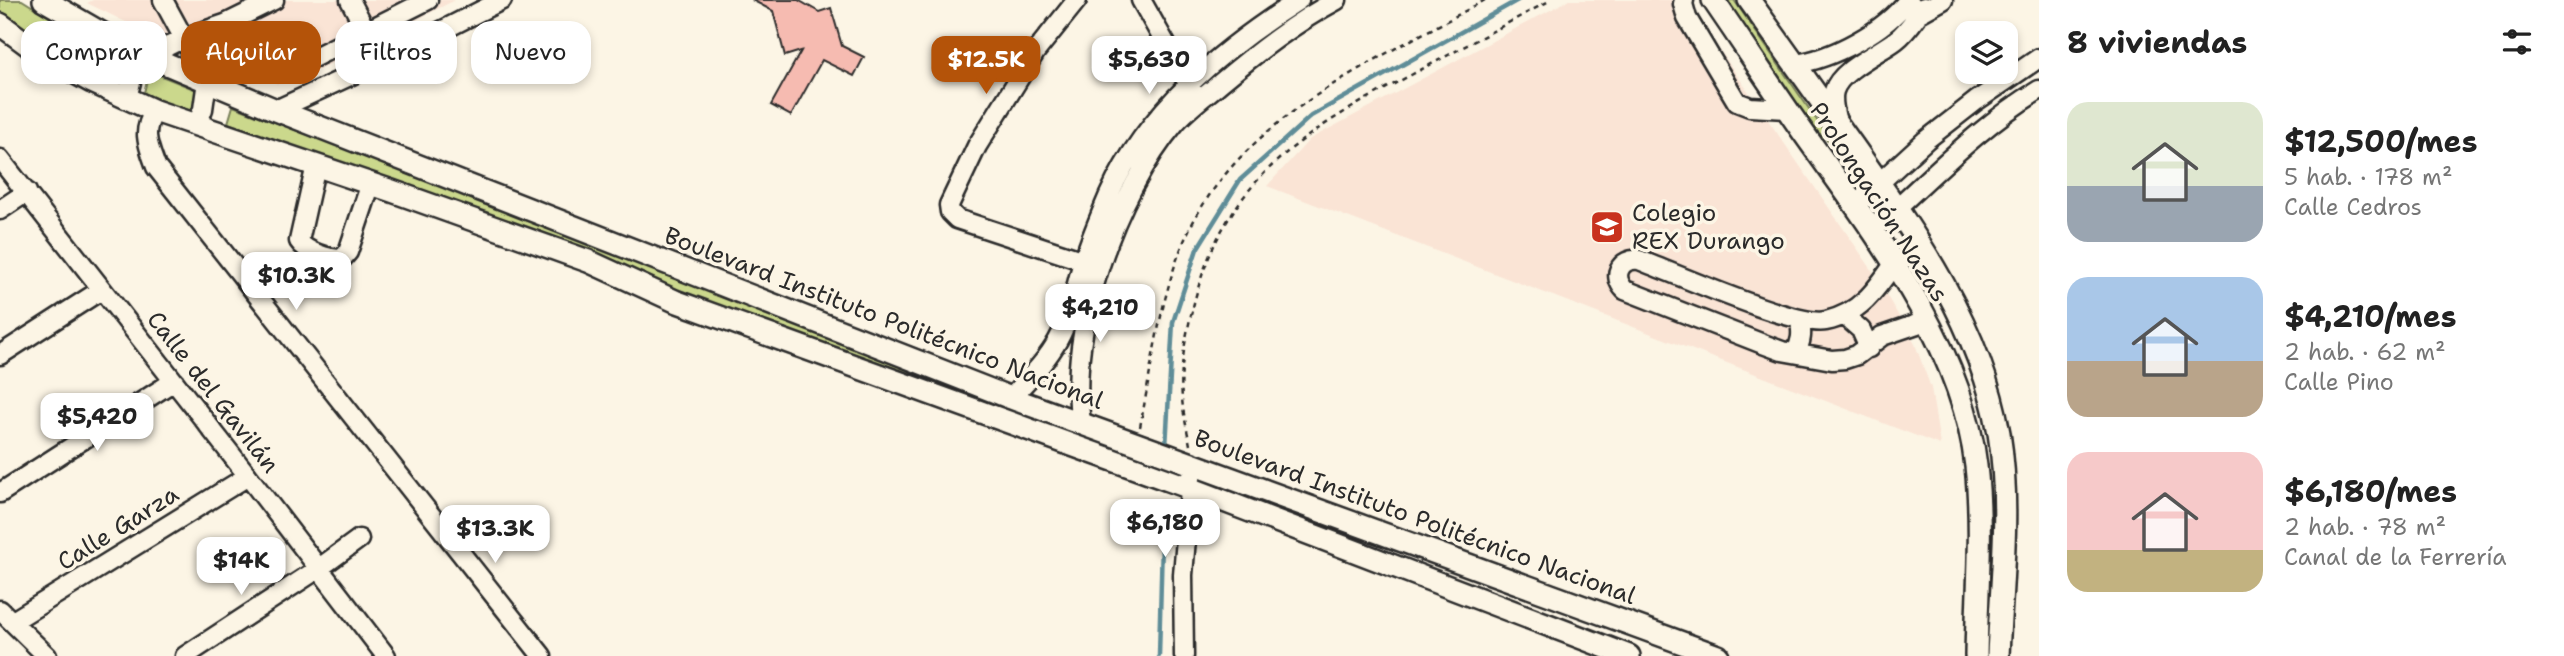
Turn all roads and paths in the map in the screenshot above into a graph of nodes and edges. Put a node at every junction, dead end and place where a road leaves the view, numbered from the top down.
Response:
1 (44, 0) edge
2 (163, 0) edge
3 (274, 0) edge
4 (350, 0) edge
5 (428, 0) edge
6 (502, 0) edge
7 (1077, 0) edge
8 (1141, 0) edge
9 (1299, 0) edge
10 (1337, 0) edge
11 (1485, 0) edge
12 (1551, 0) edge
13 (1684, 0) edge
14 (1713, 0) edge
15 (1749, 0) edge
16 (1943, 0) edge
17 (1923, 3) edge
18 (80, 21) edge
19 (231, 21) edge
20 (361, 21) edge
21 (388, 21) edge
22 (457, 23) edge
23 (0, 24) edge
24 (1871, 32) junction
25 (181, 33) edge
26 (21, 40) edge
27 (1882, 48) junction
28 (2039, 58) edge
29 (1795, 64) junction
30 (335, 83) edge
31 (96, 84) edge
32 (130, 84) edge
33 (207, 84) edge
34 (214, 84) edge
35 (1188, 85) junction
36 (2039, 90) edge
37 (127, 98) junction
38 (1198, 102) junction
39 (1787, 109) junction
40 (276, 110) junction
41 (155, 111) junction
42 (1836, 123) junction
43 (197, 125) junction
44 (0, 159) edge
45 (316, 165) junction
46 (371, 184) junction
47 (1880, 184) junction
48 (27, 192) junction
49 (1855, 205) junction
50 (1897, 208) junction
51 (0, 210) edge
52 (1872, 230) junction
53 (1092, 263) junction
54 (1894, 264) junction
55 (101, 290) junction
56 (1844, 315) junction
57 (1077, 319) junction
58 (1800, 320) junction
59 (1926, 321) junction
60 (1869, 348) junction
61 (1049, 354) junction
62 (1795, 354) junction
63 (0, 355) edge
64 (1079, 366) junction
65 (174, 381) junction
66 (1012, 398) junction
67 (999, 417) junction
68 (1081, 422) junction
69 (1137, 443) junction
70 (1193, 464) junction
71 (248, 476) junction
72 (1190, 488) junction
73 (0, 493) edge
74 (359, 539) dead end
75 (318, 569) junction
76 (6, 616) edge
77 (47, 656) edge
78 (185, 656) edge
79 (386, 656) edge
80 (542, 656) edge
81 (1184, 656) edge
82 (1629, 656) edge
83 (1718, 656) edge
84 (1976, 656) edge
85 (1998, 656) edge

1 - 18 main road, Boulevard Instituto Politécnico Nacional
2 - 25 street
3 - 19 street
4 - 20 street
5 - 21 street
6 - 22 street
7 - 53 street
8 - 35 street
9 - 35 street
10 - 38 street
11 - 69 path
12 - 70 path
13 - 39 street
14 - 39 main road, Prolongación Nazas
15 - 29 main road, Prolongación Nazas
16 - 17 street
17 - 24 street
17 - 27 street
23 - 26 main road, Boulevard Instituto Politécnico Nacional
24 - 27 street
24 - 29 street
27 - 42 street
28 - 47 street
29 - 42 main road, Prolongación Nazas
30 - 40 street
31 - 37 main road, Boulevard Instituto Politécnico Nacional
32 - 37 street
33 - 43 street
34 - 40 main road, Boulevard Instituto Politécnico Nacional
35 - 38 street
35 - 53 street
36 - 50 street
37 - 41 main road, Boulevard Instituto Politécnico Nacional
38 - 53 street
39 - 49 main road, Prolongación Nazas
40 - 66 main road, Boulevard Instituto Politécnico Nacional
41 - 43 main road, Boulevard Instituto Politécnico Nacional
41 - 80 street
42 - 47 main road, Prolongación Nazas
43 - 45 main road, Boulevard Instituto Politécnico Nacional
44 - 48 street, Calle del Gavilán
45 - 46 main road, Boulevard Instituto Politécnico Nacional
45 - 46 street
46 - 67 main road, Boulevard Instituto Politécnico Nacional
47 - 49 street
47 - 50 main road, Prolongación Nazas
48 - 51 street
48 - 55 street, Calle del Gavilán
49 - 52 main road, Prolongación Nazas
50 - 52 street
50 - 85 main road, Prolongación Nazas
52 - 54 main road, Prolongación Nazas
53 - 57 street
54 - 56 street
54 - 59 main road, Prolongación Nazas
55 - 63 street
55 - 65 street, Calle del Gavilán
56 - 58 street
56 - 60 street
57 - 61 street
57 - 64 street
58 - 62 street
58 - 62 street
59 - 60 street
59 - 84 main road, Prolongación Nazas
60 - 62 street
61 - 64 street
61 - 66 street
64 - 68 street
65 - 71 street, Calle del Gavilán
65 - 73 street
66 - 67 main road
66 - 68 main road, Boulevard Instituto Politécnico Nacional
67 - 72 main road, Boulevard Instituto Politécnico Nacional
68 - 69 main road, Boulevard Instituto Politécnico Nacional
69 - 70 main road, Boulevard Instituto Politécnico Nacional
70 - 72 street
70 - 83 main road, Boulevard Instituto Politécnico Nacional
71 - 75 street, Calle del Gavilán
71 - 76 street, Calle Garza
72 - 81 street
72 - 82 main road, Boulevard Instituto Politécnico Nacional
74 - 75 street
75 - 78 street
75 - 79 street, Calle del Gavilán
76 - 77 street

